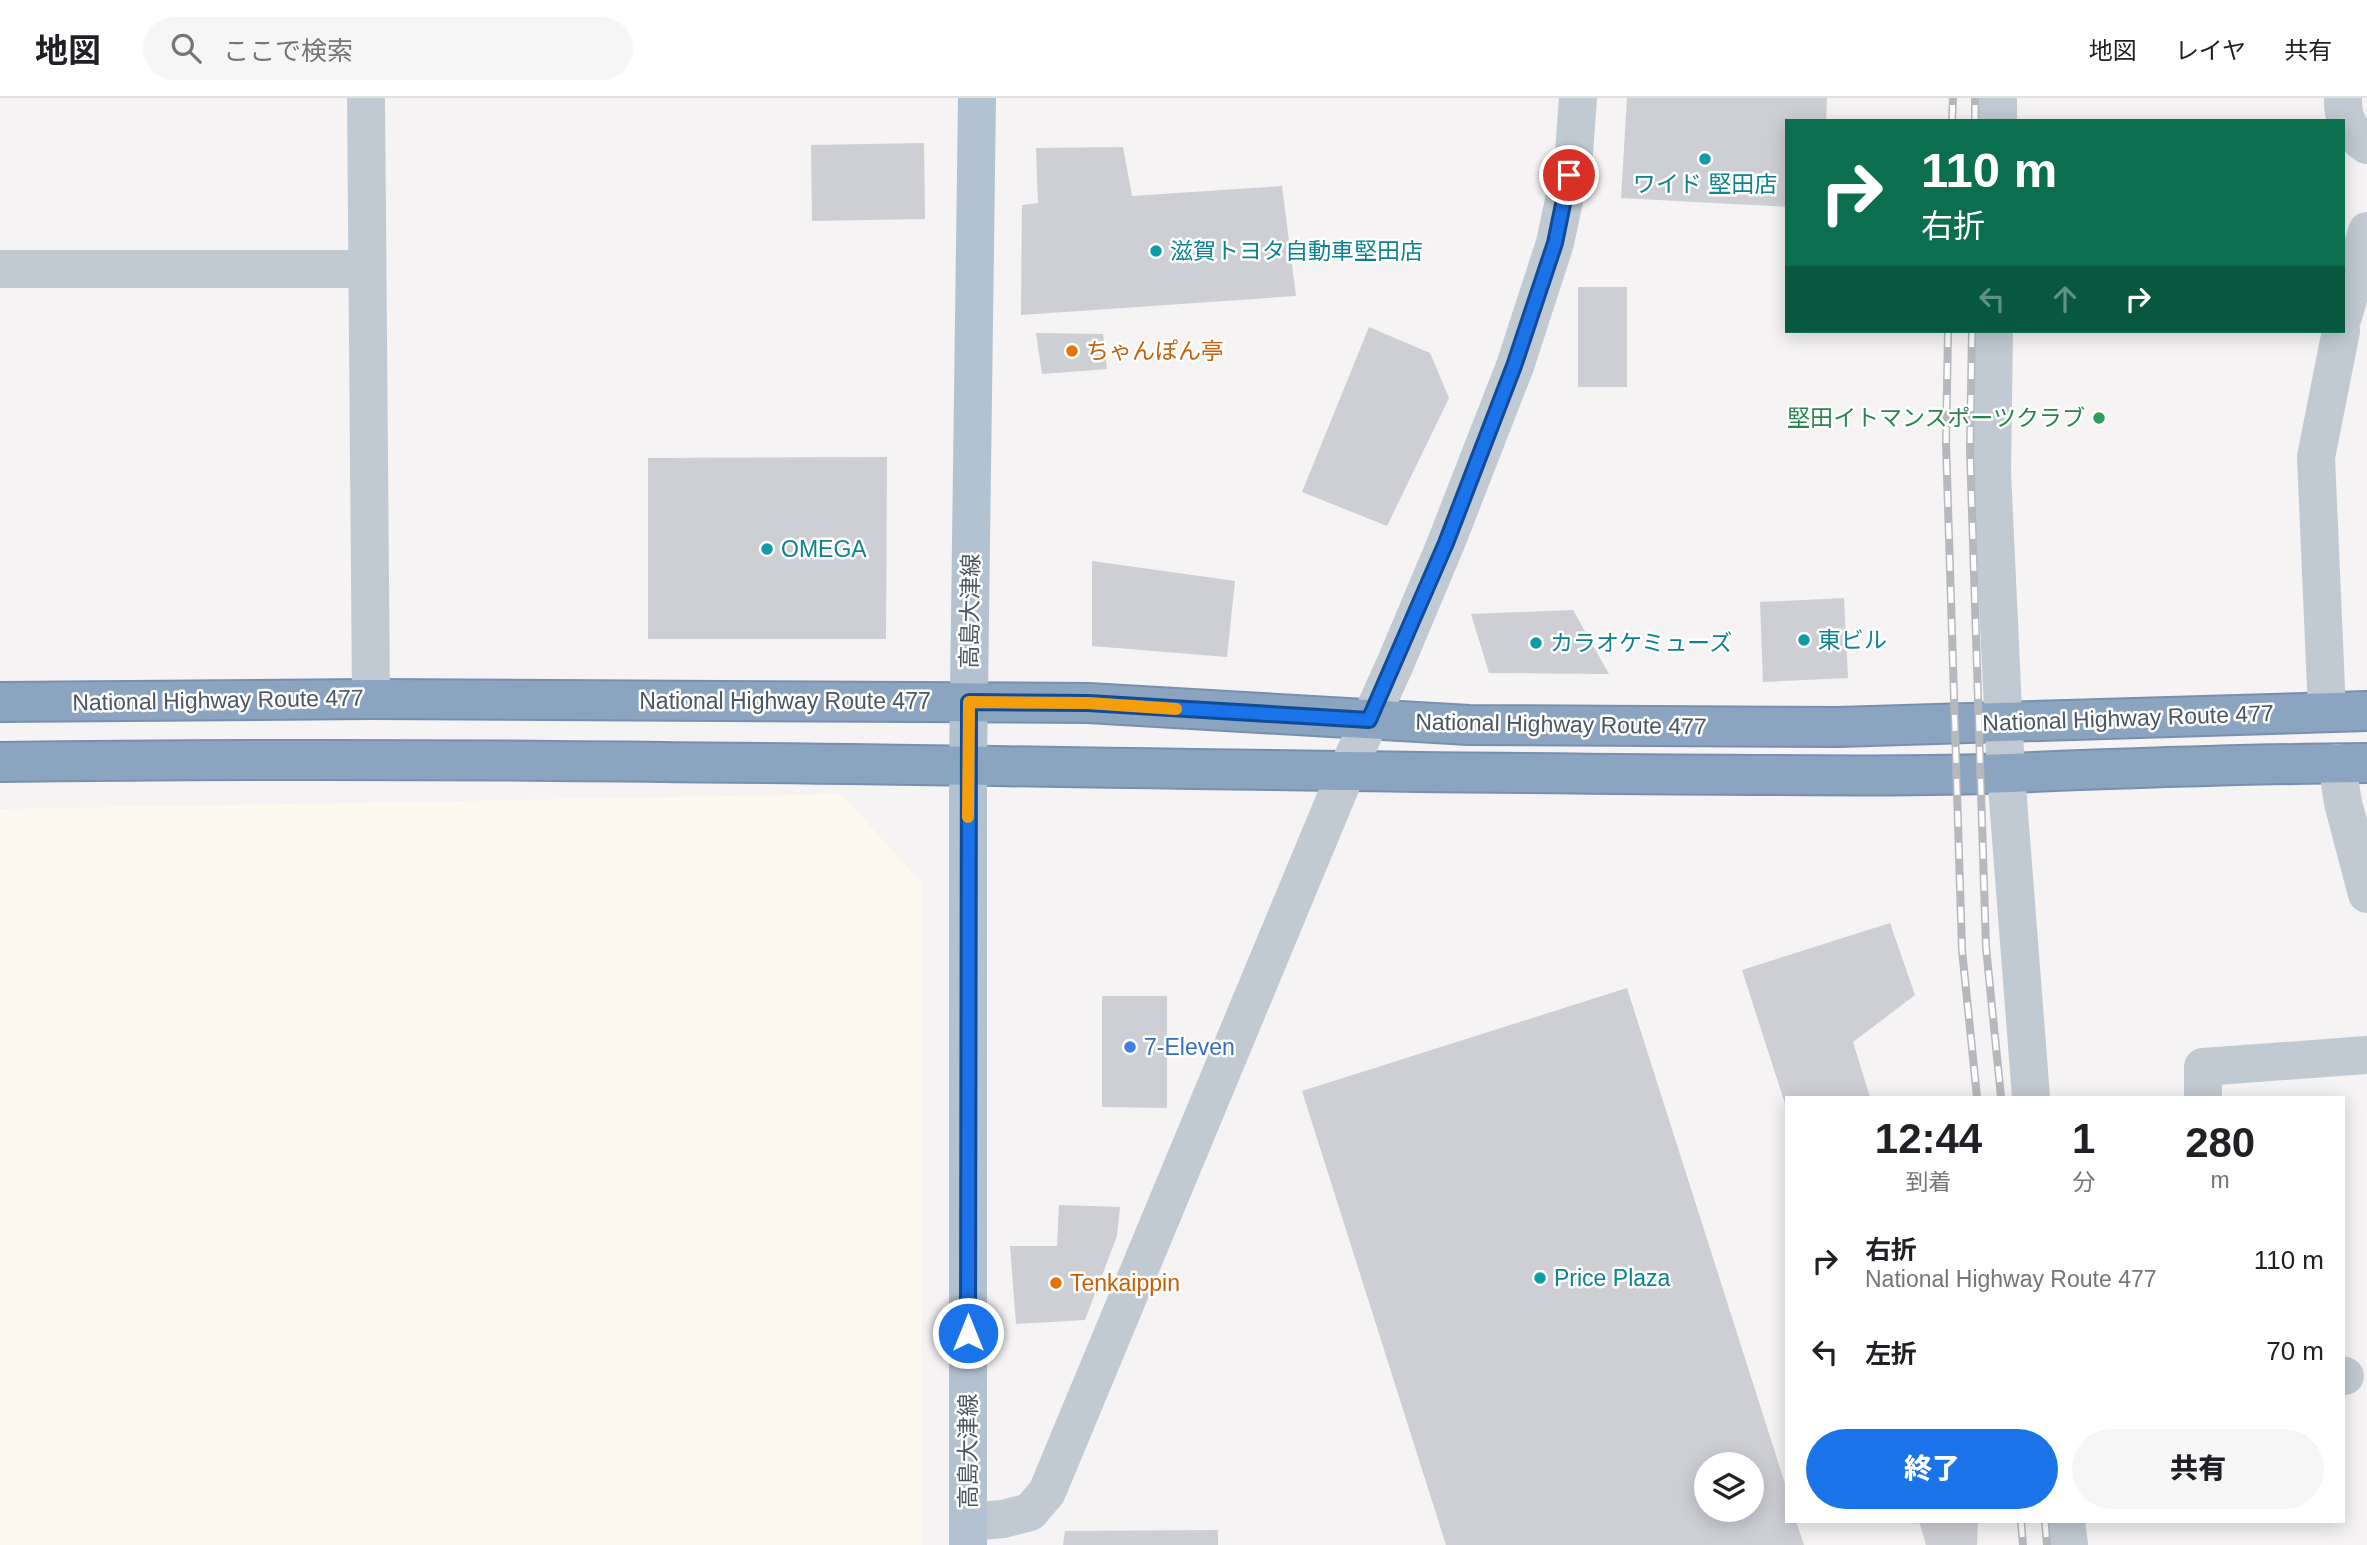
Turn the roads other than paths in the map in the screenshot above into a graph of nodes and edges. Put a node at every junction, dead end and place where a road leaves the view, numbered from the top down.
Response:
1 (366, 98) edge
2 (977, 98) edge
3 (1578, 98) edge
4 (1998, 98) edge
5 (2343, 98) edge
6 (1998, 119) edge
7 (2367, 145) edge
8 (2367, 231) edge
9 (0, 269) edge
10 (367, 269) junction
11 (2345, 310) edge
12 (1994, 333) edge
13 (2341, 333) edge
14 (371, 699) junction
15 (0, 702) edge
16 (969, 702) junction
17 (2367, 711) edge
18 (2327, 712) junction
19 (1369, 720) junction
20 (2003, 723) junction
21 (0, 762) edge
22 (2352, 763) edge
23 (968, 766) junction
24 (1346, 773) junction
25 (2006, 774) junction
26 (2367, 894) edge
27 (2367, 1055) edge
28 (2031, 1096) edge
29 (2203, 1096) edge
30 (2066, 1523) edge
31 (968, 1534) edge
32 (2069, 1545) edge

1 - 10 street
2 - 16 main road, 高島大津線
3 - 19 street
4 - 6 street
5 - 7 street
8 - 11 street
9 - 10 street
10 - 14 street
12 - 20 street
13 - 18 street
14 - 15 highway, National Highway Route 477
14 - 16 highway, National Highway Route 477
16 - 19 highway, National Highway Route 477
16 - 23 main road, 高島大津線
17 - 18 highway, National Highway Route 477
18 - 20 highway, National Highway Route 477
19 - 20 highway, National Highway Route 477
19 - 24 street
20 - 25 street
21 - 23 highway
22 - 25 highway
22 - 26 street
23 - 24 highway
23 - 31 main road, 高島大津線
24 - 25 highway
24 - 31 street
25 - 28 street
27 - 29 street
30 - 32 street

